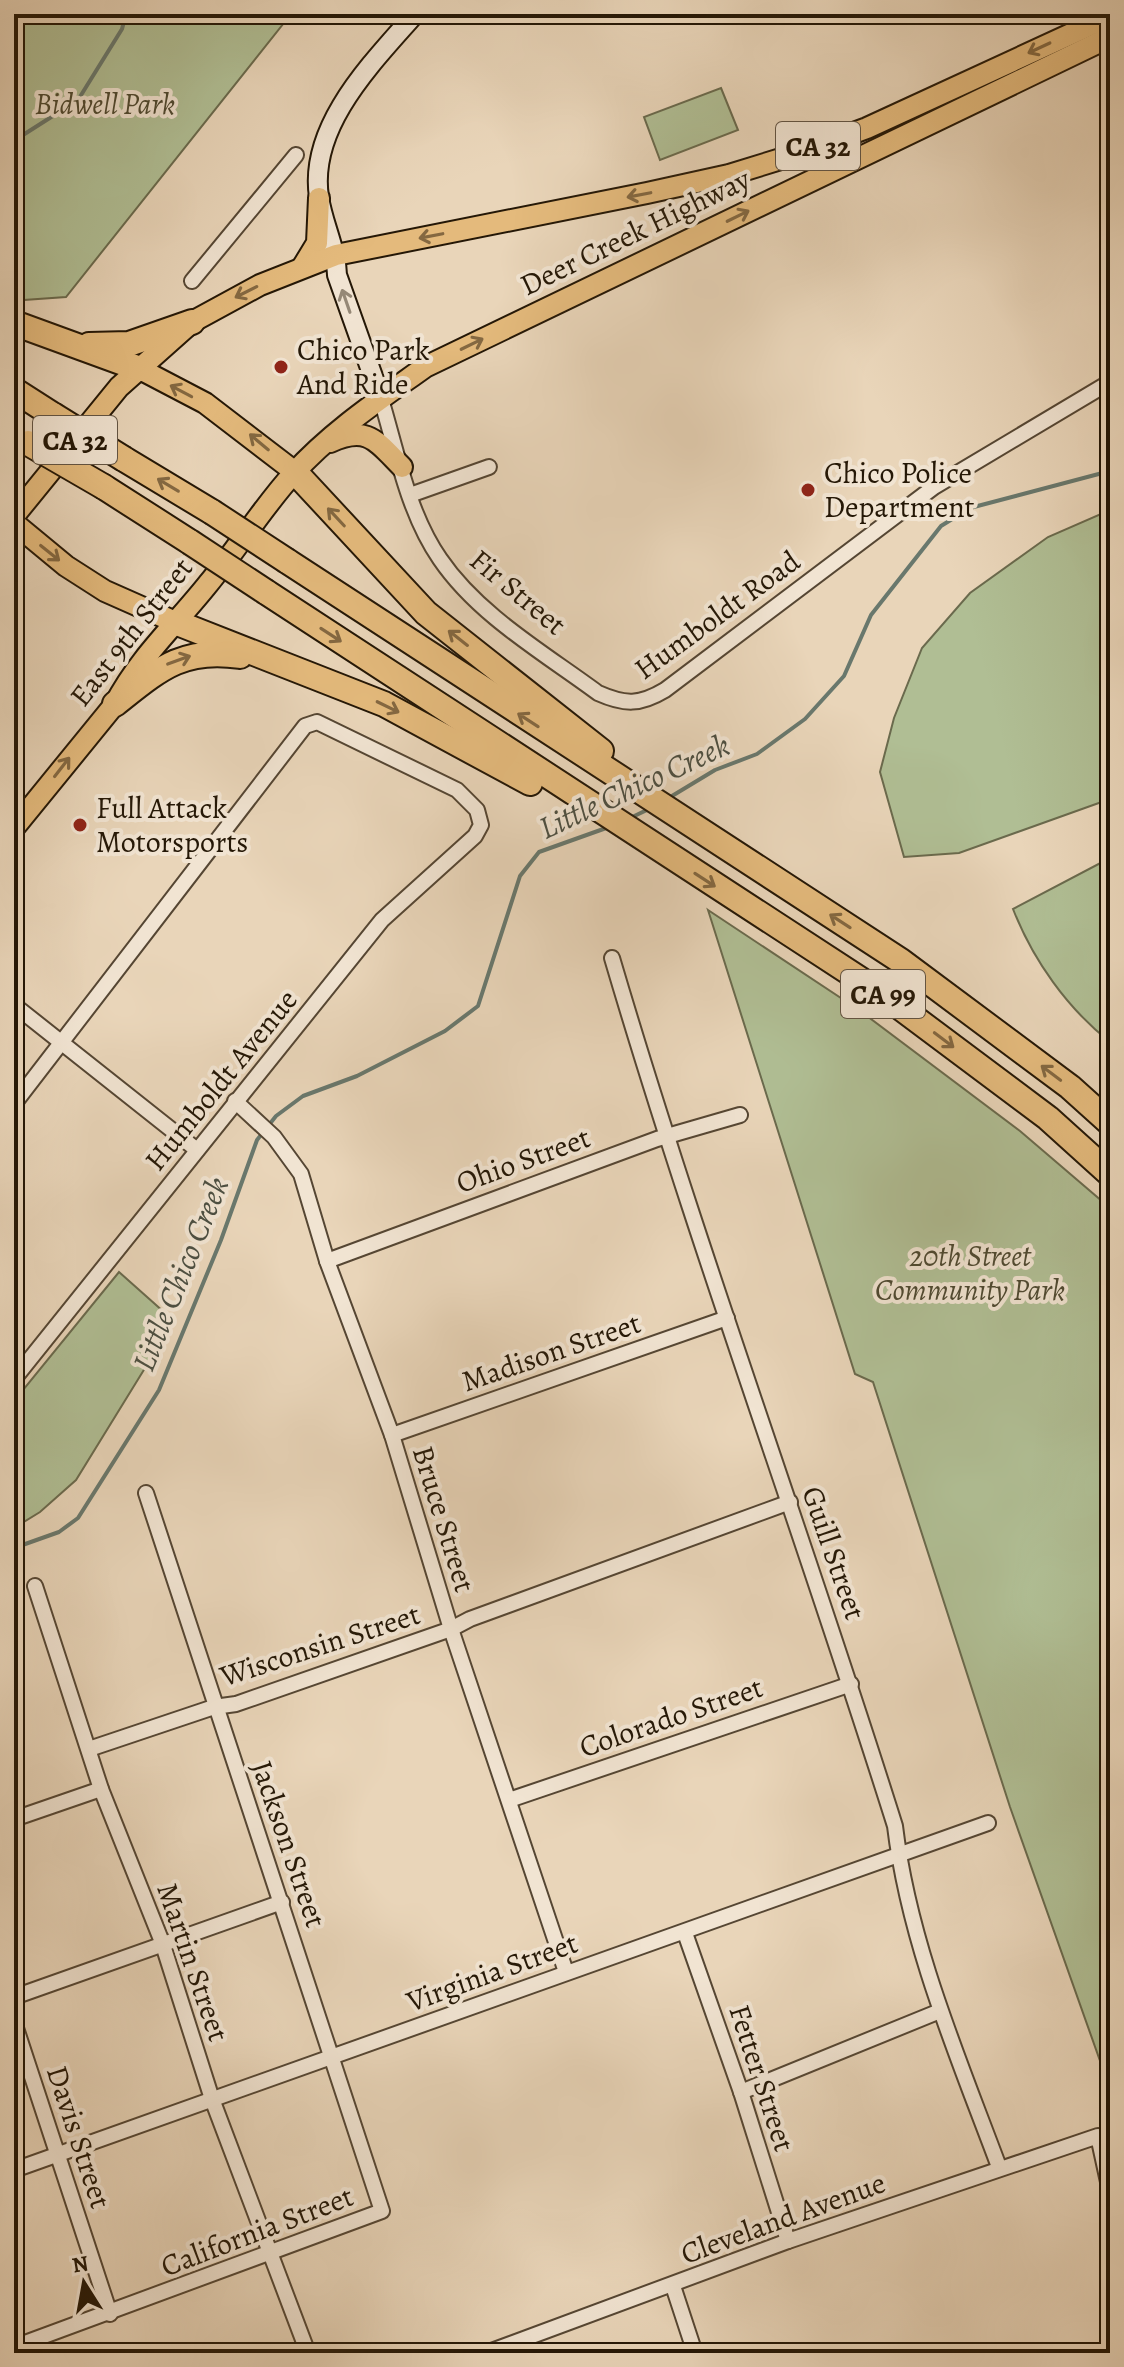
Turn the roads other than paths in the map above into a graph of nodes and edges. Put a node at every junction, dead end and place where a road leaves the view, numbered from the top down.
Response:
1 (415, 14) edge
2 (1110, 16) edge
3 (1110, 37) edge
4 (323, 155) junction
5 (319, 198) junction
6 (336, 255) junction
7 (303, 266) junction
8 (192, 281) dead end
9 (192, 322) junction
10 (14, 323) edge
11 (74, 344) junction
12 (140, 369) junction
13 (1110, 382) edge
14 (14, 390) edge
15 (381, 399) junction
16 (21, 438) edge
17 (322, 446) junction
18 (402, 467) junction
19 (489, 467) dead end
20 (295, 472) junction
21 (410, 495) junction
22 (14, 516) edge
23 (14, 523) edge
24 (175, 622) junction
25 (316, 676) junction
26 (635, 703) joint
27 (115, 704) junction
28 (633, 788) junction
29 (588, 810) junction
30 (14, 828) edge
31 (612, 958) dead end
32 (14, 1005) edge
33 (61, 1042) junction
34 (14, 1104) edge
35 (241, 1106) junction
36 (740, 1115) dead end
37 (1110, 1123) edge
38 (664, 1137) junction
39 (197, 1150) junction
40 (1110, 1174) edge
41 (327, 1261) junction
42 (727, 1318) junction
43 (14, 1379) edge
44 (392, 1435) junction
45 (146, 1493) dead end
46 (790, 1502) junction
47 (35, 1586) dead end
48 (451, 1629) junction
49 (851, 1684) junction
50 (214, 1707) junction
51 (89, 1749) junction
52 (101, 1789) junction
53 (509, 1800) junction
54 (15, 1816) edge
55 (988, 1823) dead end
56 (899, 1857) junction
57 (282, 1902) junction
58 (685, 1933) junction
59 (162, 1942) junction
60 (566, 1972) junction
61 (14, 1997) edge
62 (940, 2011) junction
63 (14, 2022) edge
64 (330, 2057) junction
65 (741, 2092) junction
66 (212, 2099) junction
67 (57, 2155) junction
68 (999, 2167) junction
69 (14, 2170) edge
70 (1110, 2191) edge
71 (382, 2211) joint
72 (788, 2241) junction
73 (272, 2252) junction
74 (673, 2286) junction
75 (110, 2314) junction
76 (14, 2347) edge
77 (308, 2353) edge
78 (486, 2353) edge
79 (695, 2353) edge

1 - 4 street
2 -> 6 main road, Deer Creek Highway / CA 32
15 -> 3 main road, Deer Creek Highway / CA 32
4 - 5 street
4 - 8 street
5 - 6 street, Fir Street
5 - 7 main road
6 - 7 main road, CA 32
15 -> 6 street, Fir Street
7 -> 9 main road, CA 32
9 - 11 highway
9 - 12 main road, CA 32
10 - 11 highway
11 - 12 highway
20 -> 12 main road
12 - 22 main road, CA 32
13 - 26 street, Humboldt Road
28 -> 14 highway, CA 99, bridge
15 - 17 main road, Deer Creek Highway / CA 32
15 - 18 street, Fir Street
16 -> 29 highway, CA 99, bridge
17 - 18 main road
17 - 20 main road, Deer Creek Highway / CA 32
18 - 21 street, Fir Street
19 - 21 street
20 - 24 main road, East 9th Street / CA 32
28 -> 20 highway
21 - 26 street, Fir Street
23 -> 24 main road
24 - 25 highway
24 - 27 main road, East 9th Street / CA 32
27 -> 25 highway
25 -> 29 highway
30 -> 27 main road, East 9th Street / CA 32
37 -> 28 highway, CA 99
29 -> 40 highway, CA 99
31 - 38 street, Guill Street
32 - 33 street
33 - 34 street
33 - 35 street, Humboldt Avenue
33 - 39 street
35 - 39 street, Humboldt Avenue
35 - 41 street, Bruce Street
36 - 38 street, Ohio Street
38 - 41 street, Ohio Street
38 - 42 street, Guill Street
39 - 43 street, Humboldt Avenue
41 - 44 street, Bruce Street
42 - 44 street, Madison Street
42 - 46 street, Guill Street
44 - 48 street, Bruce Street
45 - 50 street, Jackson Street
46 - 48 street, Wisconsin Street
46 - 49 street, Guill Street
47 - 51 street, Martin Street
48 - 50 street, Wisconsin Street
48 - 53 street, Bruce Street
49 - 53 street, Colorado Street
49 - 56 street, Guill Street
50 - 51 street, Wisconsin Street
50 - 57 street, Jackson Street
51 - 52 street, Martin Street
52 - 54 street
52 - 59 street, Martin Street
53 - 60 street, Bruce Street
55 - 56 street, Virginia Street
56 - 58 street, Virginia Street
56 - 62 street, Guill Street
57 - 59 street
57 - 64 street, Jackson Street
58 - 60 street, Virginia Street
58 - 65 street, Fetter Street
59 - 61 street
59 - 66 street, Martin Street
60 - 64 street, Virginia Street
62 - 65 street
62 - 68 street, Guill Street
63 - 67 street, Davis Street
64 - 66 street, Virginia Street
64 - 71 street, Jackson Street
65 - 72 street, Fetter Street
66 - 67 street, Virginia Street
66 - 73 street, Martin Street
67 - 69 street, Virginia Street
67 - 75 street, Davis Street
68 - 70 street, Cleveland Avenue
68 - 72 street, Cleveland Avenue
71 - 73 street, California Street
72 - 74 street, Cleveland Avenue
73 - 75 street, California Street
73 - 77 street, Martin Street
74 - 78 street, Cleveland Avenue
74 - 79 street
75 - 76 street, California Street

